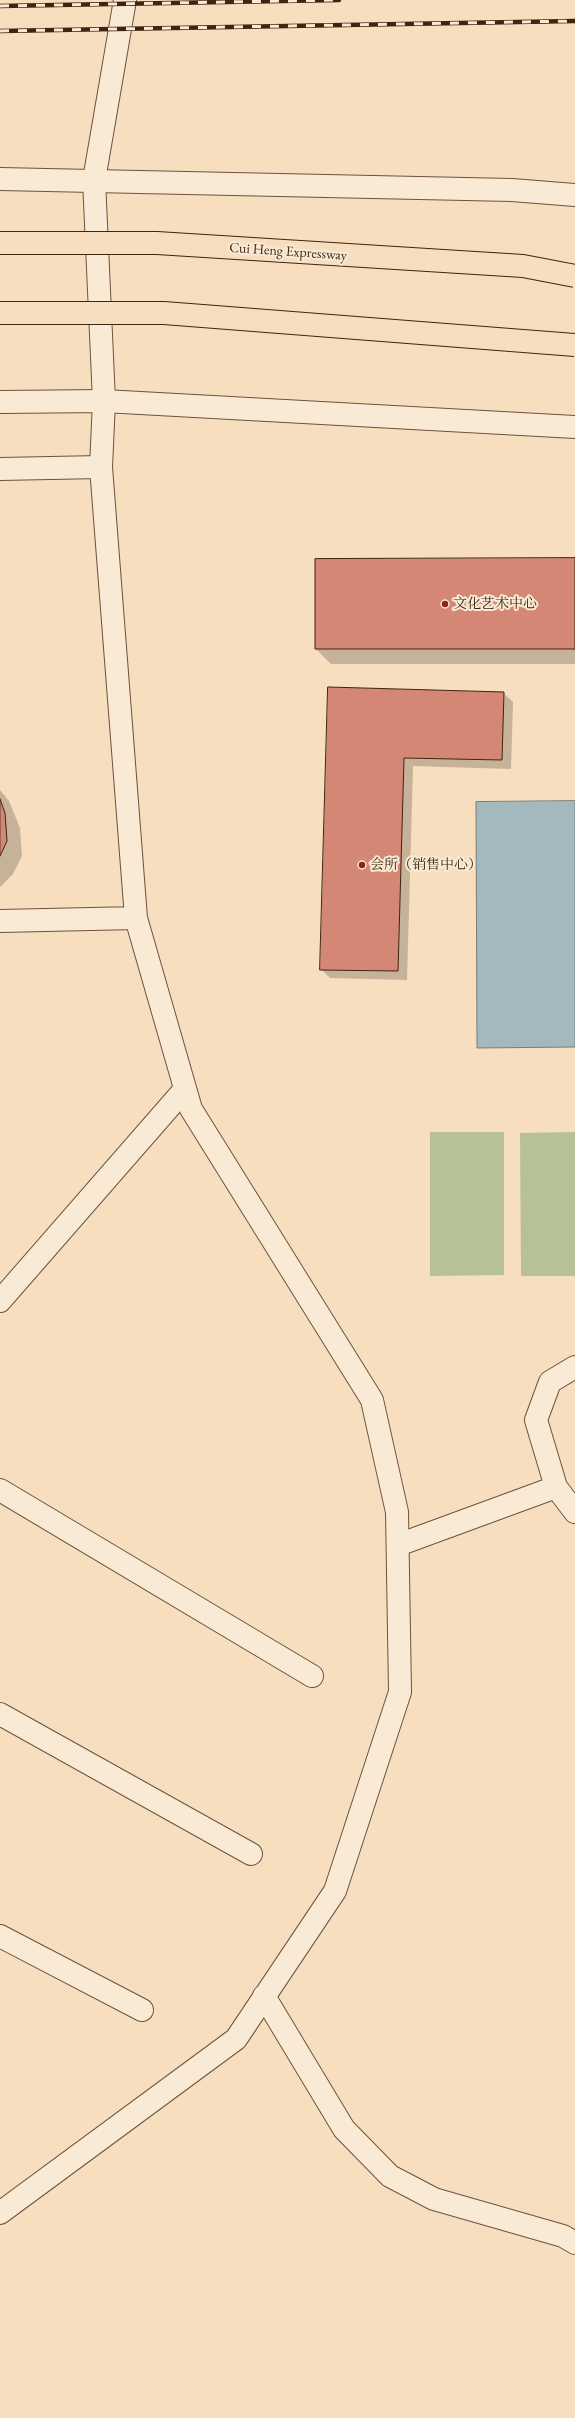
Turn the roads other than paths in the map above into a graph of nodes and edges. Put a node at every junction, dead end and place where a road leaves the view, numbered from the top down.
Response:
1 (125, 0) edge
2 (0, 179) edge
3 (94, 180) junction
4 (575, 195) edge
5 (0, 243) edge
6 (575, 276) edge
7 (0, 314) edge
8 (575, 345) edge
9 (104, 401) junction
10 (0, 402) edge
11 (575, 427) edge
12 (101, 467) junction
13 (0, 469) edge
14 (136, 918) junction
15 (0, 921) edge
16 (185, 1089) junction
17 (0, 1301) edge
18 (575, 1367) edge
19 (556, 1487) junction
20 (0, 1490) edge
21 (575, 1512) edge
22 (398, 1545) junction
23 (312, 1676) dead end
24 (0, 1714) edge
25 (251, 1854) dead end
26 (0, 1936) edge
27 (264, 1996) junction
28 (142, 2010) dead end
29 (0, 2213) edge
30 (575, 2243) edge

1 - 3 street
2 - 3 street
3 - 4 street
3 - 9 street
5 - 6 highway, Cui Heng Expressway, bridge
7 - 8 highway, bridge
9 - 10 street
9 - 11 street
9 - 12 street
12 - 13 street
12 - 14 street
14 - 15 street
14 - 16 street
16 - 17 street
16 - 22 street
18 - 19 street
19 - 21 street
19 - 22 street
20 - 23 street
22 - 27 street
24 - 25 street
26 - 28 street
27 - 29 street
27 - 30 street

